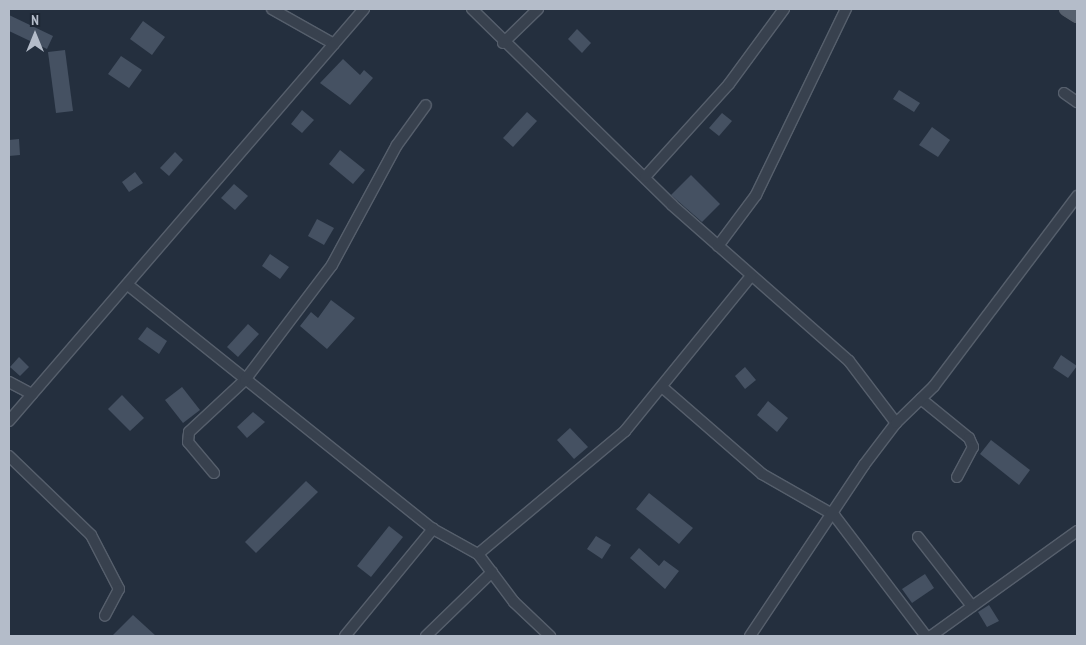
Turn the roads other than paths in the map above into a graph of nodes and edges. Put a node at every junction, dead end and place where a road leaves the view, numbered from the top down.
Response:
1 (272, 9) edge
2 (364, 9) edge
3 (472, 9) edge
4 (538, 9) edge
5 (784, 9) edge
6 (846, 9) edge
7 (1066, 9) edge
8 (1077, 16) edge
9 (503, 43) junction
10 (334, 44) junction
11 (1064, 93) dead end
12 (1077, 102) edge
13 (426, 105) dead end
14 (645, 177) junction
15 (1077, 196) edge
16 (718, 246) junction
17 (751, 276) junction
18 (128, 285) junction
19 (245, 380) junction
20 (9, 382) edge
21 (662, 387) junction
22 (32, 394) junction
23 (921, 398) junction
24 (9, 421) edge
25 (896, 423) junction
26 (9, 456) edge
27 (214, 473) dead end
28 (957, 478) dead end
29 (834, 515) junction
30 (434, 529) junction
31 (1077, 531) edge
32 (918, 537) dead end
33 (478, 554) junction
34 (492, 572) junction
35 (972, 606) junction
36 (105, 615) dead end
37 (345, 636) edge
38 (426, 636) edge
39 (550, 636) edge
40 (750, 636) edge
41 (926, 636) edge
42 (932, 636) edge

1 - 10 street
2 - 10 street
3 - 9 street
4 - 9 street
5 - 14 street
6 - 16 street
7 - 8 main road
9 - 14 street
10 - 18 street
11 - 12 street
13 - 19 street
14 - 16 street
15 - 23 street
16 - 17 street
17 - 21 street
17 - 25 street
18 - 19 street
18 - 22 street
19 - 27 street
19 - 30 street
20 - 22 street
21 - 29 street
21 - 33 street
22 - 24 street
23 - 25 street
23 - 28 street
25 - 29 street
26 - 36 street
29 - 40 street
29 - 41 street
30 - 33 street
30 - 37 street
31 - 35 street
32 - 35 street
33 - 34 street
34 - 38 street
34 - 39 street
35 - 42 street

